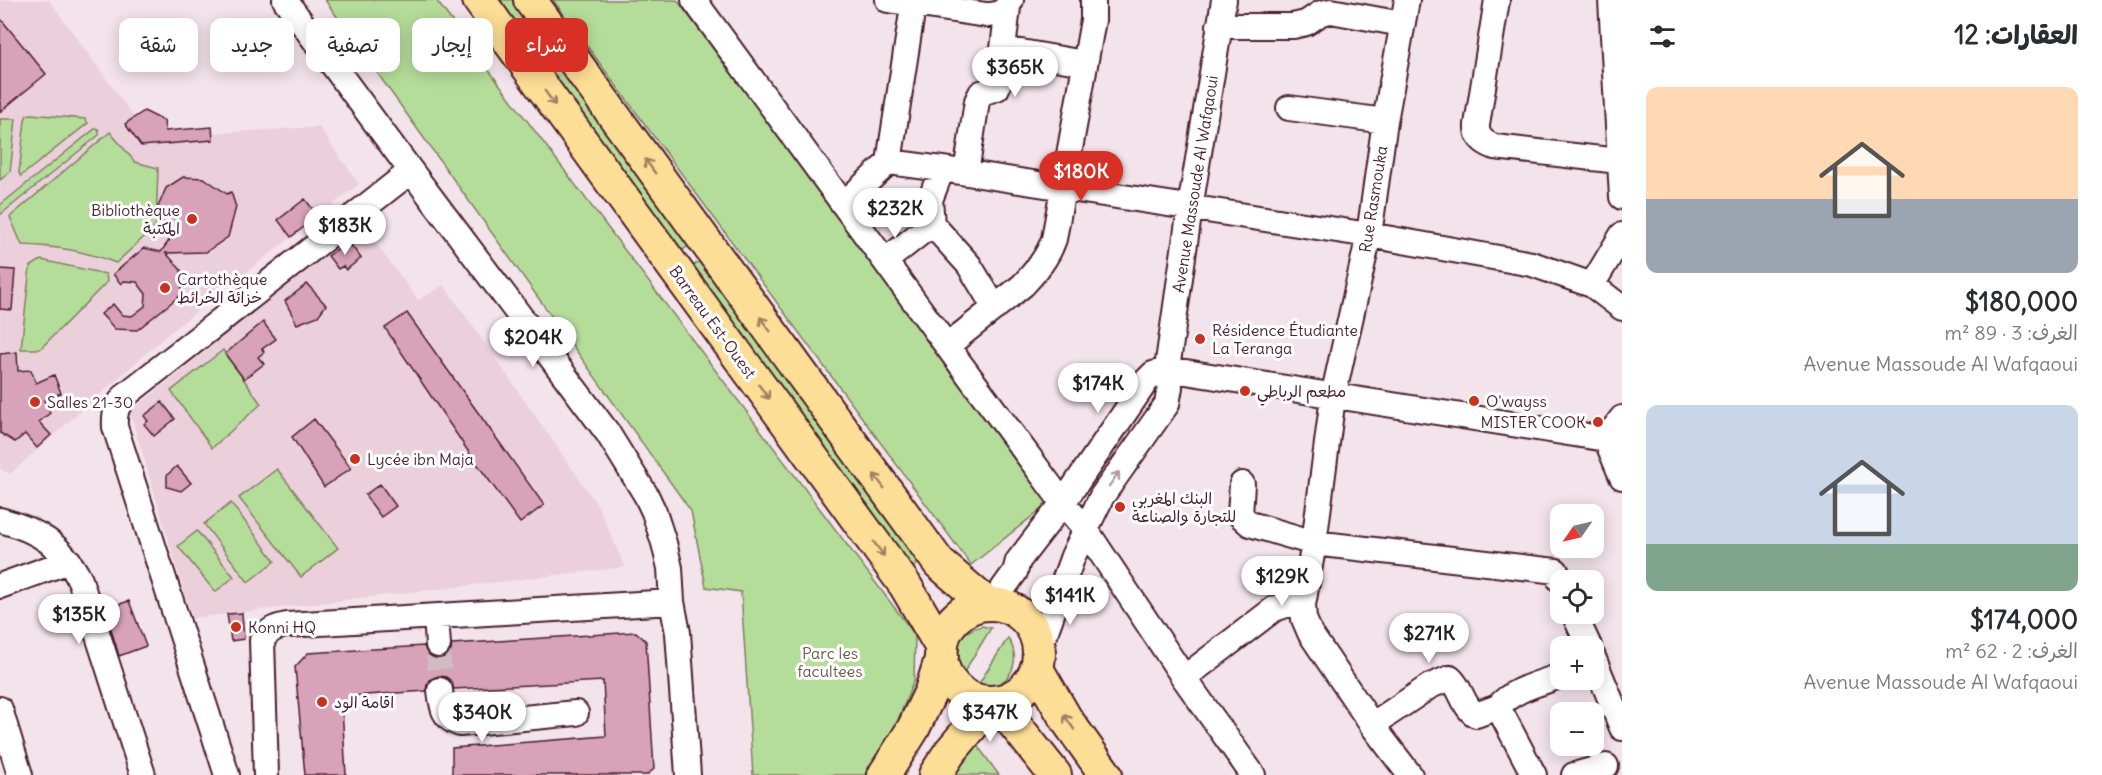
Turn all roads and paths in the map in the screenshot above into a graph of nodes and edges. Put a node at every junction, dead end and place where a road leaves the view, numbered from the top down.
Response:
1 (285, 0) edge
2 (479, 0) edge
3 (530, 0) edge
4 (694, 0) edge
5 (888, 0) edge
6 (1093, 0) edge
7 (1224, 0) edge
8 (1407, 0) edge
9 (1497, 0) edge
10 (1611, 0) edge
11 (914, 2) edge
12 (1009, 4) edge
13 (1402, 24) junction
14 (1220, 26) junction
15 (1003, 49) junction
16 (1084, 63) junction
17 (1289, 108) dead end
18 (1385, 121) junction
19 (1619, 161) junction
20 (888, 162) junction
21 (942, 169) junction
22 (411, 171) junction
23 (966, 173) junction
24 (1062, 189) junction
25 (1622, 197) edge
26 (843, 204) junction
27 (1190, 208) junction
28 (933, 224) junction
29 (1369, 235) junction
30 (1622, 235) edge
31 (885, 261) junction
32 (1592, 285) junction
33 (995, 308) junction
34 (1622, 308) edge
35 (946, 346) junction
36 (1167, 369) junction
37 (1333, 397) junction
38 (1622, 418) edge
39 (1606, 439) junction
40 (1622, 477) edge
41 (1242, 484) dead end
42 (1063, 503) junction
43 (0, 520) edge
44 (1086, 530) junction
45 (1314, 543) junction
46 (69, 561) junction
47 (1550, 570) edge
48 (0, 586) edge
49 (672, 602) junction
50 (990, 604) junction
51 (1303, 605) junction
52 (436, 617) junction
53 (438, 645) tunnel mouth
54 (942, 652) junction
55 (1038, 660) junction
56 (1184, 678) junction
57 (1550, 680) edge
58 (1604, 684) edge
59 (440, 690) tunnel mouth
60 (995, 702) junction
61 (1498, 707) junction
62 (0, 709) edge
63 (576, 713) dead end
64 (1372, 725) junction
65 (1622, 728) edge
66 (5, 748) edge
67 (1612, 770) edge
68 (20, 775) edge
69 (143, 775) edge
70 (227, 775) edge
71 (266, 775) edge
72 (688, 775) edge
73 (884, 775) edge
74 (935, 775) edge
75 (1055, 775) edge
76 (1106, 775) edge
77 (1253, 775) edge
78 (1410, 775) edge
79 (1534, 775) edge
80 (1574, 775) edge

1 - 22 street
2 -> 54 main road, Barreau Est-Ouest
50 -> 3 main road
4 - 26 street
5 - 11 street
6 - 16 street
7 - 14 street, Avenue Massoude Al Wafqaoui
8 - 13 street, Rue Rasmouka
9 - 19 street
10 - 19 street
11 - 12 street
11 - 20 street
12 - 15 street
13 - 14 street
13 - 18 street, Rue Rasmouka
14 - 27 street, Avenue Massoude Al Wafqaoui
15 - 16 street
15 - 23 street
16 - 24 street
17 - 18 street
18 - 29 street, Rue Rasmouka
19 - 25 street
20 - 21 street
20 - 26 street
21 - 23 street
21 - 28 street
22 - 49 street
22 - 70 street
23 - 24 street
24 - 27 street
24 - 33 street
26 - 31 street
27 - 29 street
27 - 36 street, Avenue Massoude Al Wafqaoui
28 - 31 street
28 - 33 street
29 - 32 street
29 - 37 street, Rue Rasmouka
30 - 32 street
31 - 35 street
32 - 34 street
33 - 35 street
35 - 42 street
36 - 37 street
36 - 42 street
44 -> 36 street, Avenue Massoude Al Wafqaoui
37 - 39 street
37 - 45 street, Rue Rasmouka
38 - 39 street
39 - 40 street
41 - 45 street
42 - 44 street
42 - 50 street
43 - 46 street
44 - 55 street, Avenue Massoude Al Wafqaoui
44 - 56 street
45 - 47 street
45 - 51 street, Rue Rasmouka
46 - 48 street
46 - 69 street
49 - 52 street
49 - 72 street
50 - 54 main road
50 - 55 main road
51 - 56 street
51 - 64 street
52 - 53 street
52 - 71 street
54 - 60 main road
54 - 73 main road
55 - 60 main road
76 -> 55 main road
56 - 77 street
57 - 61 street
58 - 65 street
59 - 63 street
60 - 74 main road
60 - 75 main road
61 - 64 street
61 - 79 street
62 - 66 street
64 - 78 street
66 - 68 street
67 - 80 street

